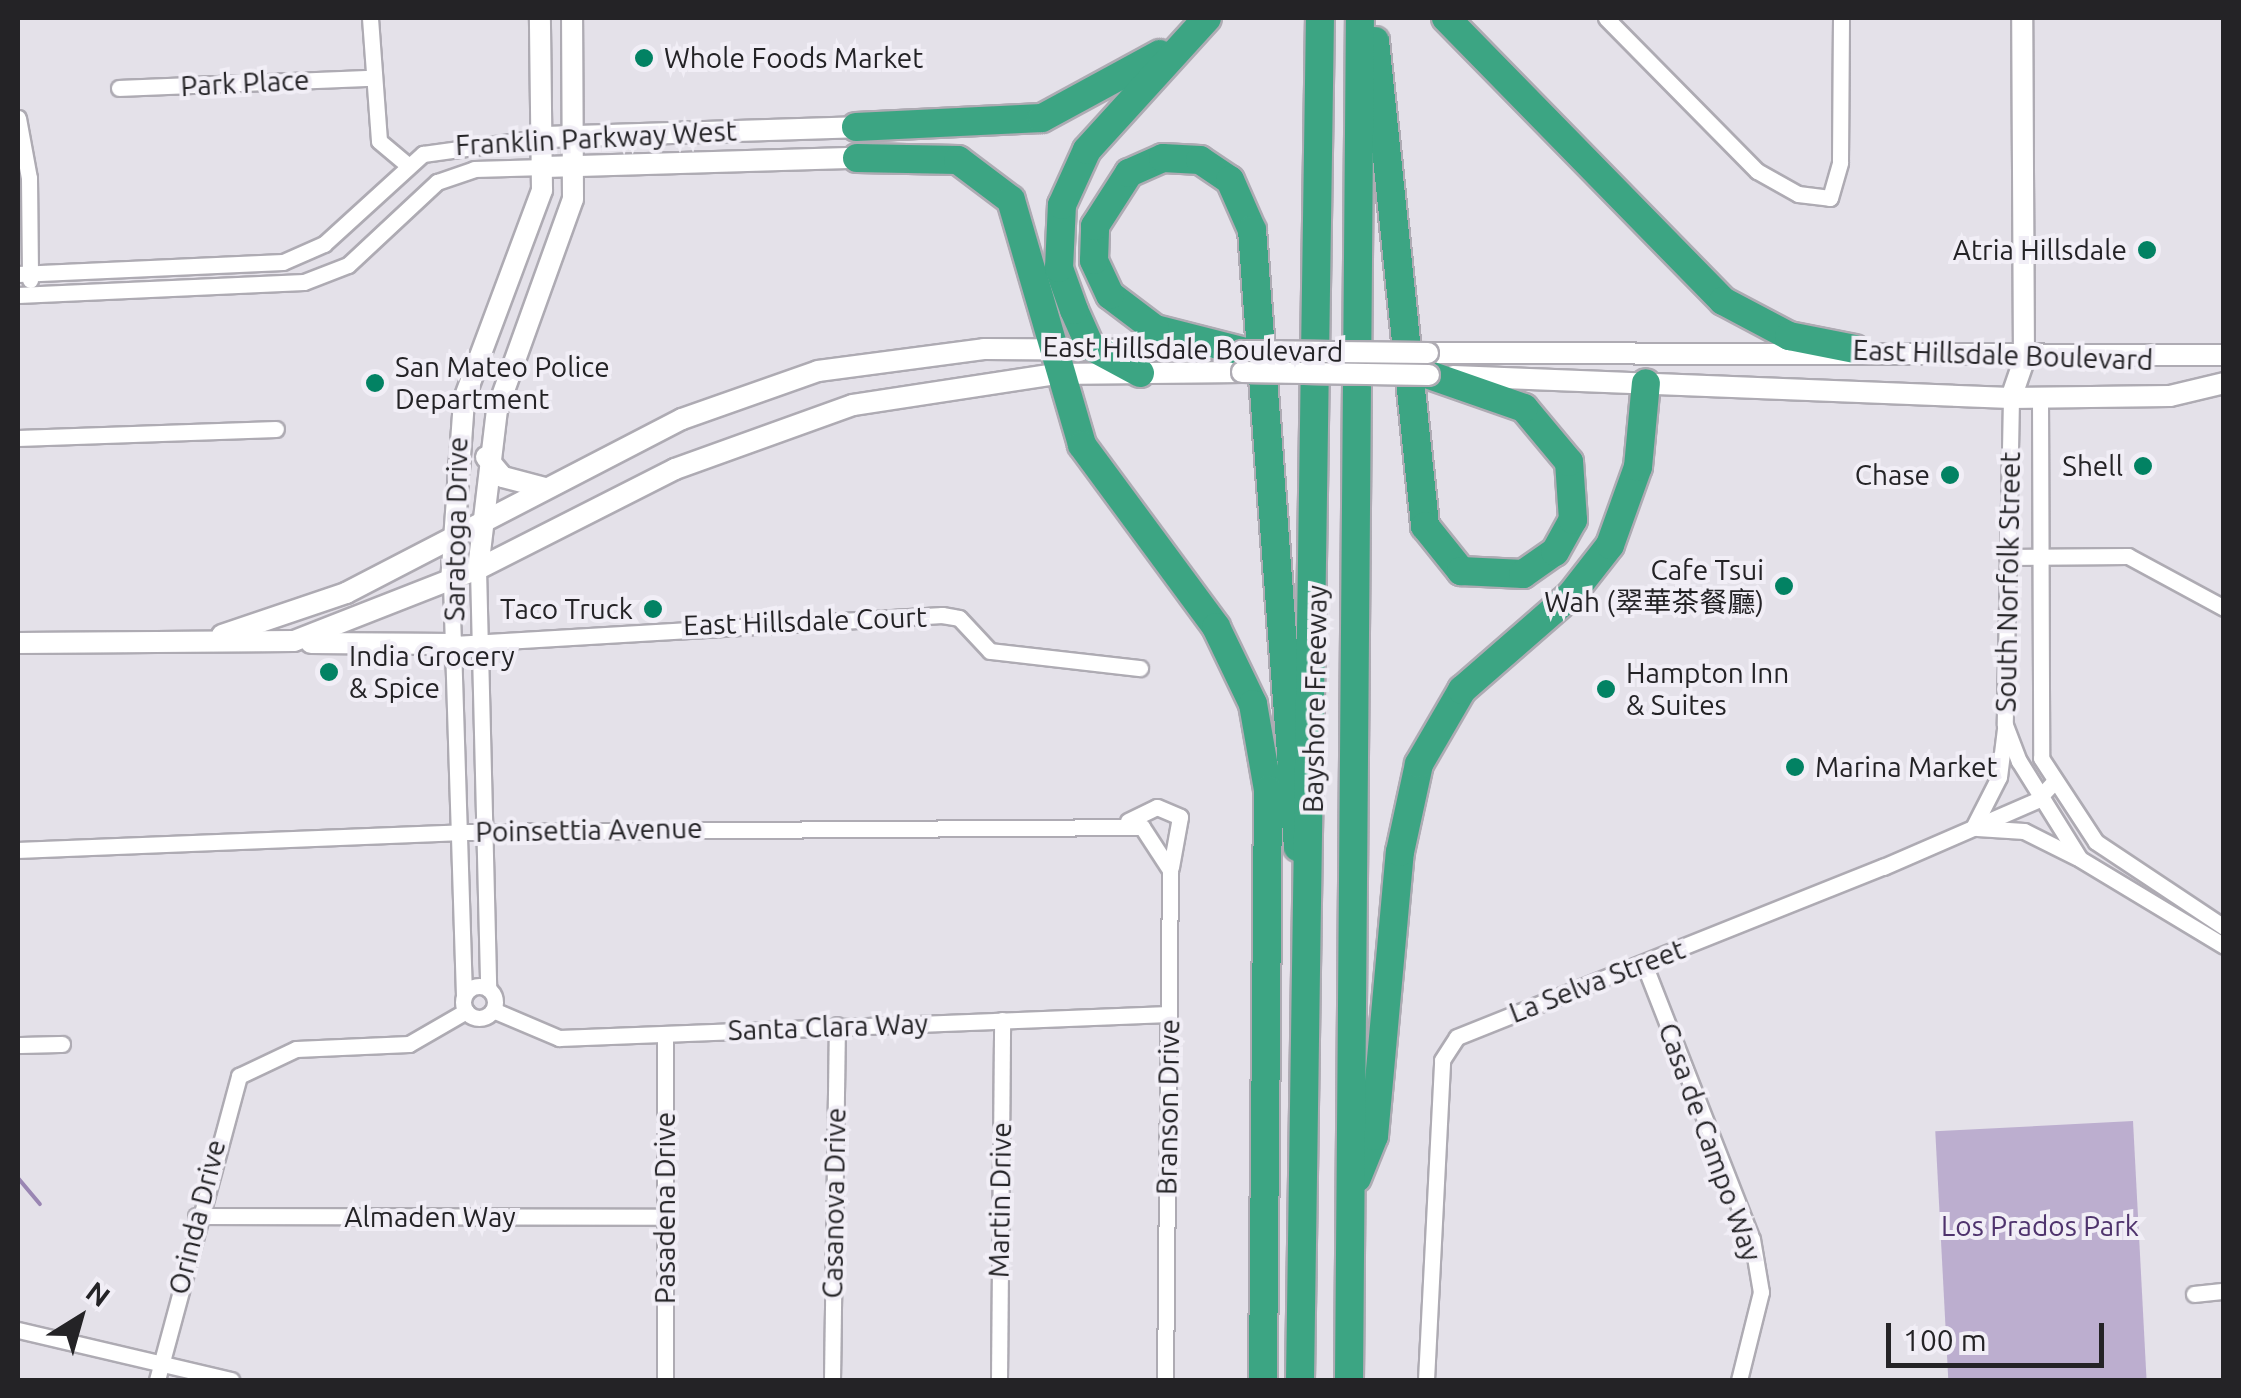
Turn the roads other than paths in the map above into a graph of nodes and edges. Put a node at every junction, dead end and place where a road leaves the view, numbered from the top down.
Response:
1 (370, 18) edge
2 (540, 18) edge
3 (572, 18) edge
4 (1196, 18) edge
5 (1207, 18) edge
6 (1320, 18) edge
7 (1360, 18) edge
8 (1372, 18) edge
9 (1446, 18) edge
10 (1606, 18) edge
11 (1841, 18) edge
12 (2022, 18) edge
13 (371, 78) junction
14 (119, 88) dead end
15 (18, 118) edge
16 (856, 127) joint
17 (576, 135) junction
18 (545, 137) junction
19 (857, 158) joint
20 (406, 164) junction
21 (544, 167) junction
22 (575, 167) junction
23 (24, 274) edge
24 (24, 295) edge
25 (1049, 346) junction
26 (1090, 346) junction
27 (1854, 349) junction
28 (2224, 355) edge
29 (1242, 361) junction
30 (2024, 361) junction
31 (1428, 364) junction
32 (1646, 369) junction
33 (1140, 373) junction
34 (1056, 374) junction
35 (2224, 383) edge
36 (2010, 398) junction
37 (2040, 398) junction
38 (276, 429) dead end
39 (18, 438) edge
40 (486, 457) junction
41 (547, 488) junction
42 (480, 525) junction
43 (451, 540) junction
44 (2040, 551) junction
45 (2007, 557) junction
46 (478, 569) junction
47 (450, 582) junction
48 (2224, 608) edge
49 (222, 635) junction
50 (294, 641) junction
51 (481, 642) junction
52 (18, 643) edge
53 (454, 644) junction
54 (1140, 668) dead end
55 (2005, 725) junction
56 (2053, 784) junction
57 (2037, 800) junction
58 (1128, 821) junction
59 (1973, 828) junction
60 (484, 831) junction
61 (462, 832) junction
62 (1157, 836) joint
63 (18, 850) edge
64 (2080, 859) junction
65 (1170, 870) junction
66 (2224, 927) edge
67 (2224, 946) edge
68 (1311, 961) junction
69 (1644, 964) junction
70 (488, 989) junction
71 (465, 1004) junction
72 (493, 1010) junction
73 (1170, 1014) junction
74 (1002, 1020) junction
75 (837, 1025) junction
76 (665, 1035) junction
77 (62, 1044) dead end
78 (18, 1045) edge
79 (1351, 1194) junction
80 (196, 1216) junction
81 (665, 1217) junction
82 (2224, 1291) edge
83 (2194, 1294) dead end
84 (18, 1330) edge
85 (161, 1362) junction
86 (157, 1380) edge
87 (231, 1380) edge
88 (664, 1380) edge
89 (832, 1380) edge
90 (998, 1380) edge
91 (1166, 1380) edge
92 (1263, 1380) edge
93 (1300, 1380) edge
94 (1348, 1380) edge
95 (1426, 1380) edge
96 (1739, 1380) edge

1 - 13 street
2 - 18 main road, Saratoga Drive
3 - 17 main road, Saratoga Drive
4 - 16 highway
5 - 26 highway
6 - 68 highway, Bayshore Freeway
7 - 79 highway, Bayshore Freeway
8 - 31 highway
9 - 27 highway
10 - 11 street
12 - 30 main road, South Norfolk Street
13 - 14 street, Park Place
13 - 20 street
15 - 23 street
16 - 17 main road, Franklin Parkway West
17 - 18 main road, Franklin Parkway West
17 - 22 main road, Saratoga Drive
18 - 20 street, Franklin Parkway West
18 - 21 main road, Saratoga Drive
19 - 22 main road, Franklin Parkway West
19 - 25 highway
20 - 23 street, Franklin Parkway West
21 - 22 main road, Franklin Parkway West
21 - 24 street, Franklin Parkway West
21 - 43 main road, Saratoga Drive
22 - 40 main road, Saratoga Drive
23 - 24 street
25 - 26 main road, East Hillsdale Boulevard
25 - 34 highway
25 - 41 main road, East Hillsdale Boulevard
26 - 29 main road, East Hillsdale Boulevard
26 - 33 highway
27 - 30 main road, East Hillsdale Boulevard
27 - 32 main road, East Hillsdale Boulevard
28 - 30 main road, East Hillsdale Boulevard
29 - 31 main road, East Hillsdale Boulevard, bridge
29 - 33 main road, East Hillsdale Boulevard
29 - 68 highway
30 - 36 main road, South Norfolk Street
30 - 37 main road, South Norfolk Street
31 - 32 main road, East Hillsdale Boulevard
32 - 36 main road, East Hillsdale Boulevard
32 - 79 highway
33 - 34 main road, East Hillsdale Boulevard
34 - 46 main road, East Hillsdale Boulevard
34 - 92 highway
35 - 37 main road, East Hillsdale Boulevard
36 - 37 main road, East Hillsdale Boulevard
36 - 45 street, South Norfolk Street
37 - 44 street, South Norfolk Street
38 - 39 street
40 - 41 main road
40 - 42 main road, Saratoga Drive
41 - 42 main road, East Hillsdale Boulevard
42 - 43 main road, East Hillsdale Boulevard
42 - 46 main road, Saratoga Drive
43 - 47 main road, Saratoga Drive
43 - 49 main road, East Hillsdale Boulevard
44 - 45 street
44 - 48 street
44 - 56 street, South Norfolk Street
45 - 55 street, South Norfolk Street
46 - 47 main road, East Hillsdale Boulevard
46 - 51 street, Saratoga Drive
47 - 50 main road, East Hillsdale Boulevard
47 - 53 street, Saratoga Drive
49 - 50 main road, East Hillsdale Boulevard
49 - 52 main road, East Hillsdale Boulevard
50 - 53 main road
51 - 53 street, East Hillsdale Court
51 - 54 street, East Hillsdale Court
51 - 60 street, Saratoga Drive
53 - 61 street, Saratoga Drive
55 - 57 street, South Norfolk Street
55 - 59 street
56 - 57 street, La Selva Street
56 - 66 street, South Norfolk Street
57 - 59 street, La Selva Street
57 - 64 street, South Norfolk Street
58 - 60 street, Poinsettia Avenue
58 - 62 street, Poinsettia Avenue
58 - 65 street
59 - 64 street
59 - 69 street, La Selva Street
60 - 61 street, Poinsettia Avenue
60 - 70 street, Saratoga Drive
61 - 63 street, Poinsettia Avenue
61 - 71 street, Saratoga Drive
62 - 65 street, Branson Drive
64 - 67 street
65 - 73 street, Branson Drive
68 - 93 highway, Bayshore Freeway
69 - 95 street, La Selva Street
69 - 96 street, Casa de Campo Way
70 - 71 street
70 - 72 street, Saratoga Drive
71 - 72 street
71 - 80 street, Orinda Drive
72 - 76 street, Santa Clara Way
73 - 74 street, Santa Clara Way
73 - 91 street, Branson Drive
74 - 75 street, Santa Clara Way
74 - 90 street, Martin Drive
75 - 76 street, Santa Clara Way
75 - 89 street, Casanova Drive
76 - 81 street, Pasadena Drive
77 - 78 street
79 - 94 highway, Bayshore Freeway
80 - 81 street, Almaden Way
80 - 85 street, Orinda Drive
81 - 88 street, Pasadena Drive
82 - 83 street
84 - 85 street
85 - 86 street, Orinda Drive
85 - 87 street

